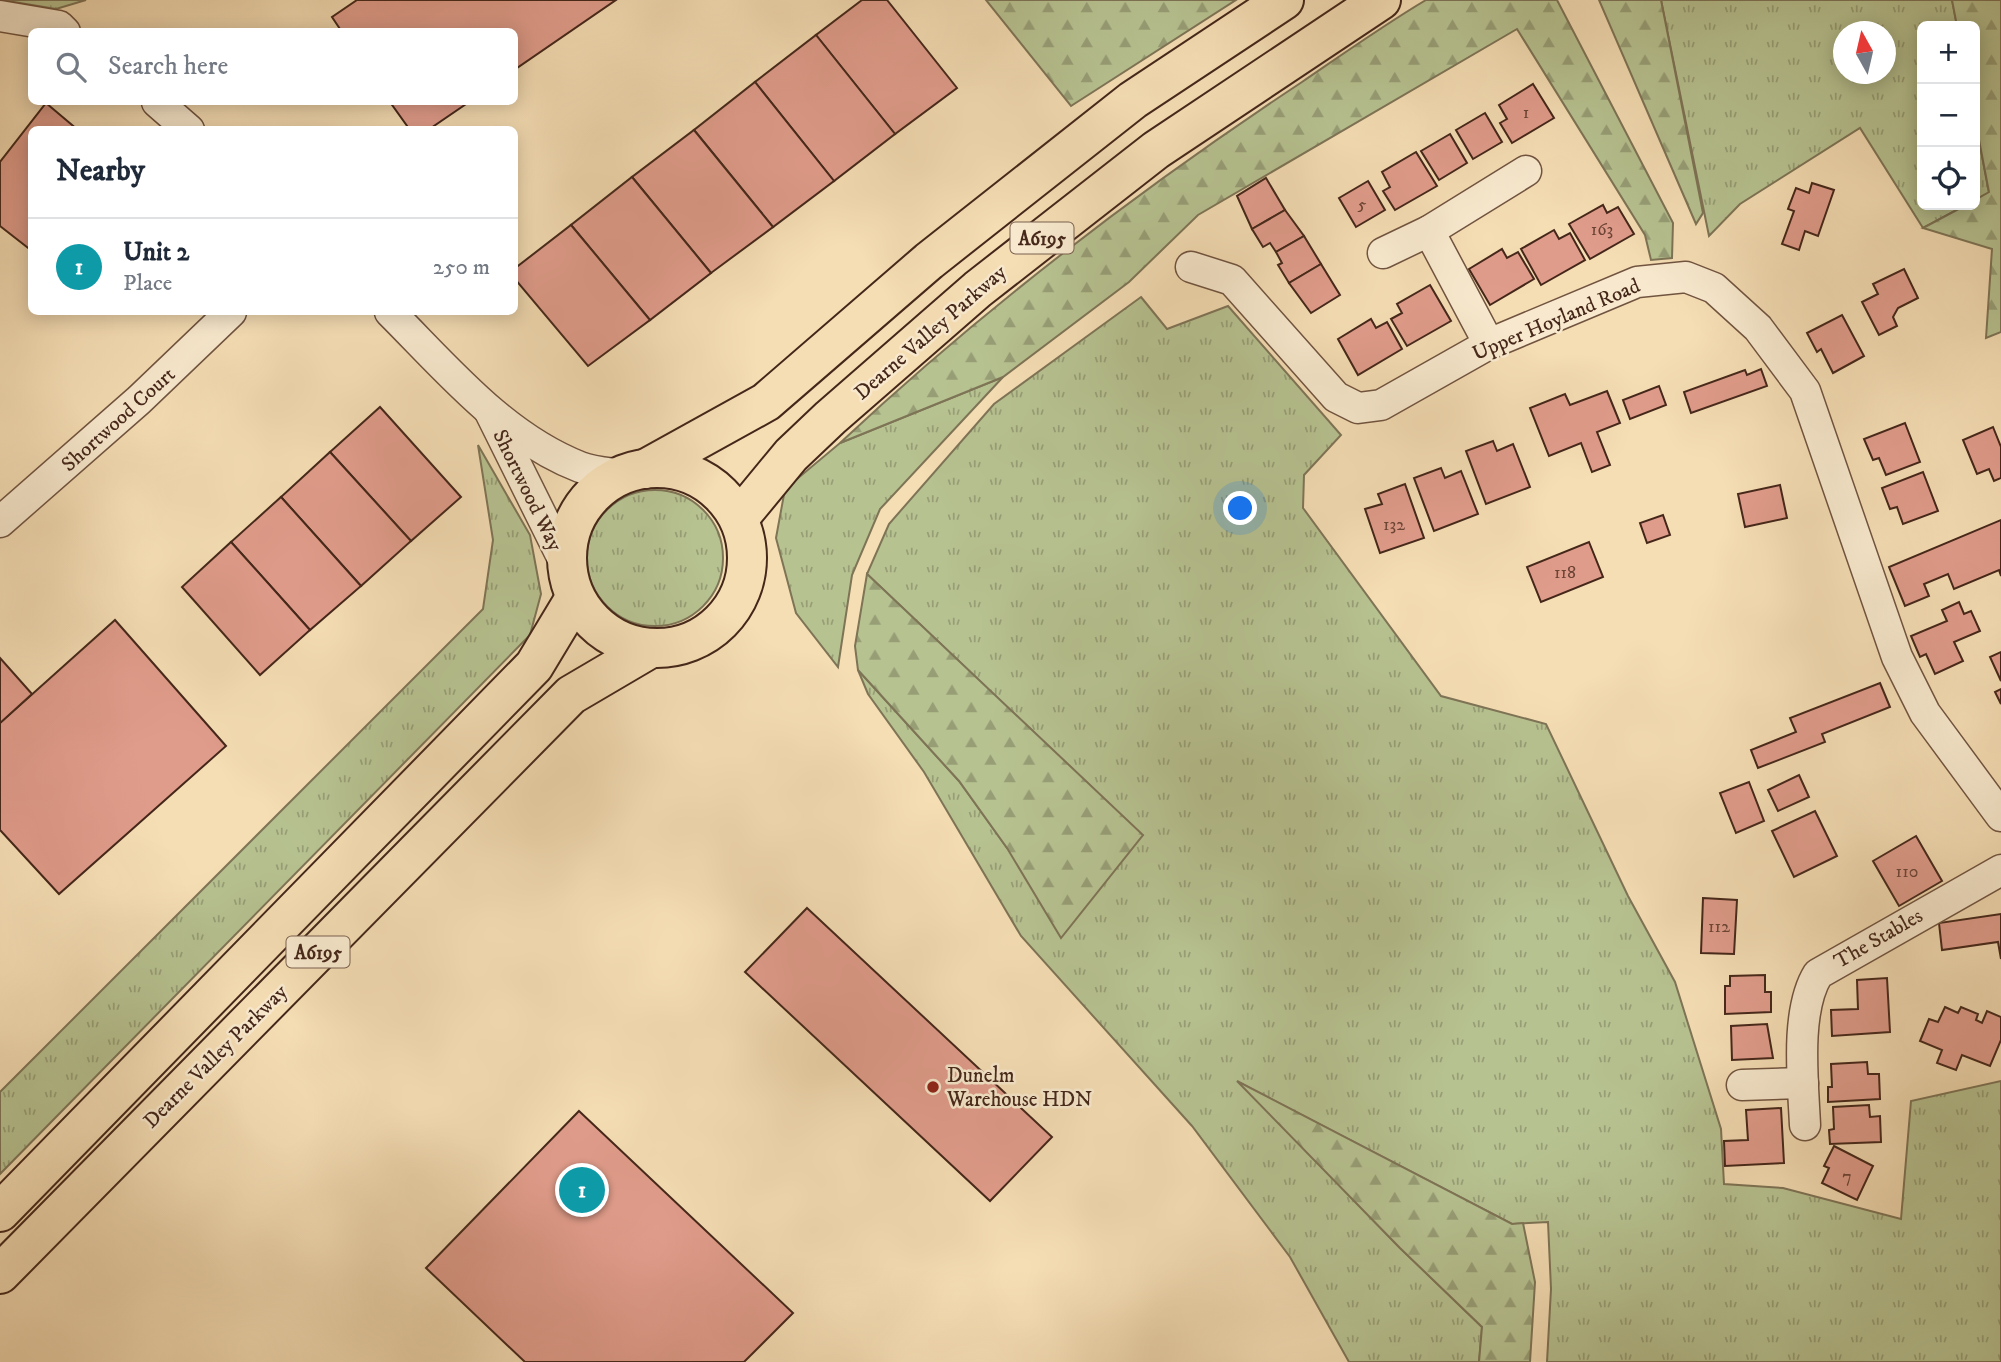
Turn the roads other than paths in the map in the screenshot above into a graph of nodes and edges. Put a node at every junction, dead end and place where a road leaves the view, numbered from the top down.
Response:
1 (1284, 0) edge
2 (1381, 0) edge
3 (0, 16) edge
4 (60, 28) edge
5 (160, 105) edge
6 (184, 126) edge
7 (1527, 171) dead end
8 (1429, 231) junction
9 (1383, 253) dead end
10 (1191, 267) dead end
11 (229, 315) edge
12 (393, 315) edge
13 (1489, 344) junction
14 (490, 412) junction
15 (634, 472) junction
16 (739, 518) junction
17 (0, 522) edge
18 (571, 583) junction
19 (651, 648) junction
20 (2001, 816) edge
21 (2001, 870) edge
22 (1803, 1083) junction
23 (1742, 1085) dead end
24 (1805, 1125) dead end
25 (0, 1212) edge
26 (0, 1274) edge

1 - 15 highway, A6195
2 - 16 highway, Dearne Valley Parkway / A6195
3 - 4 street
5 - 6 street
7 - 8 street
8 - 9 street
8 - 13 street
10 - 13 street, Upper Hoyland Road
11 - 17 street, Shortwood Court
12 - 14 street, Shortwood Way
13 - 20 street, Upper Hoyland Road
14 - 15 street, Shortwood Way
14 - 18 street, Shortwood Way
15 - 16 highway, A6195
15 - 18 highway, A6195
16 - 19 highway, A6195
18 - 19 highway, A6195
18 - 25 highway, Dearne Valley Parkway / A6195
19 - 26 highway, Dearne Valley Parkway / A6195
21 - 22 street, The Stables
22 - 23 street
22 - 24 street, The Stables

